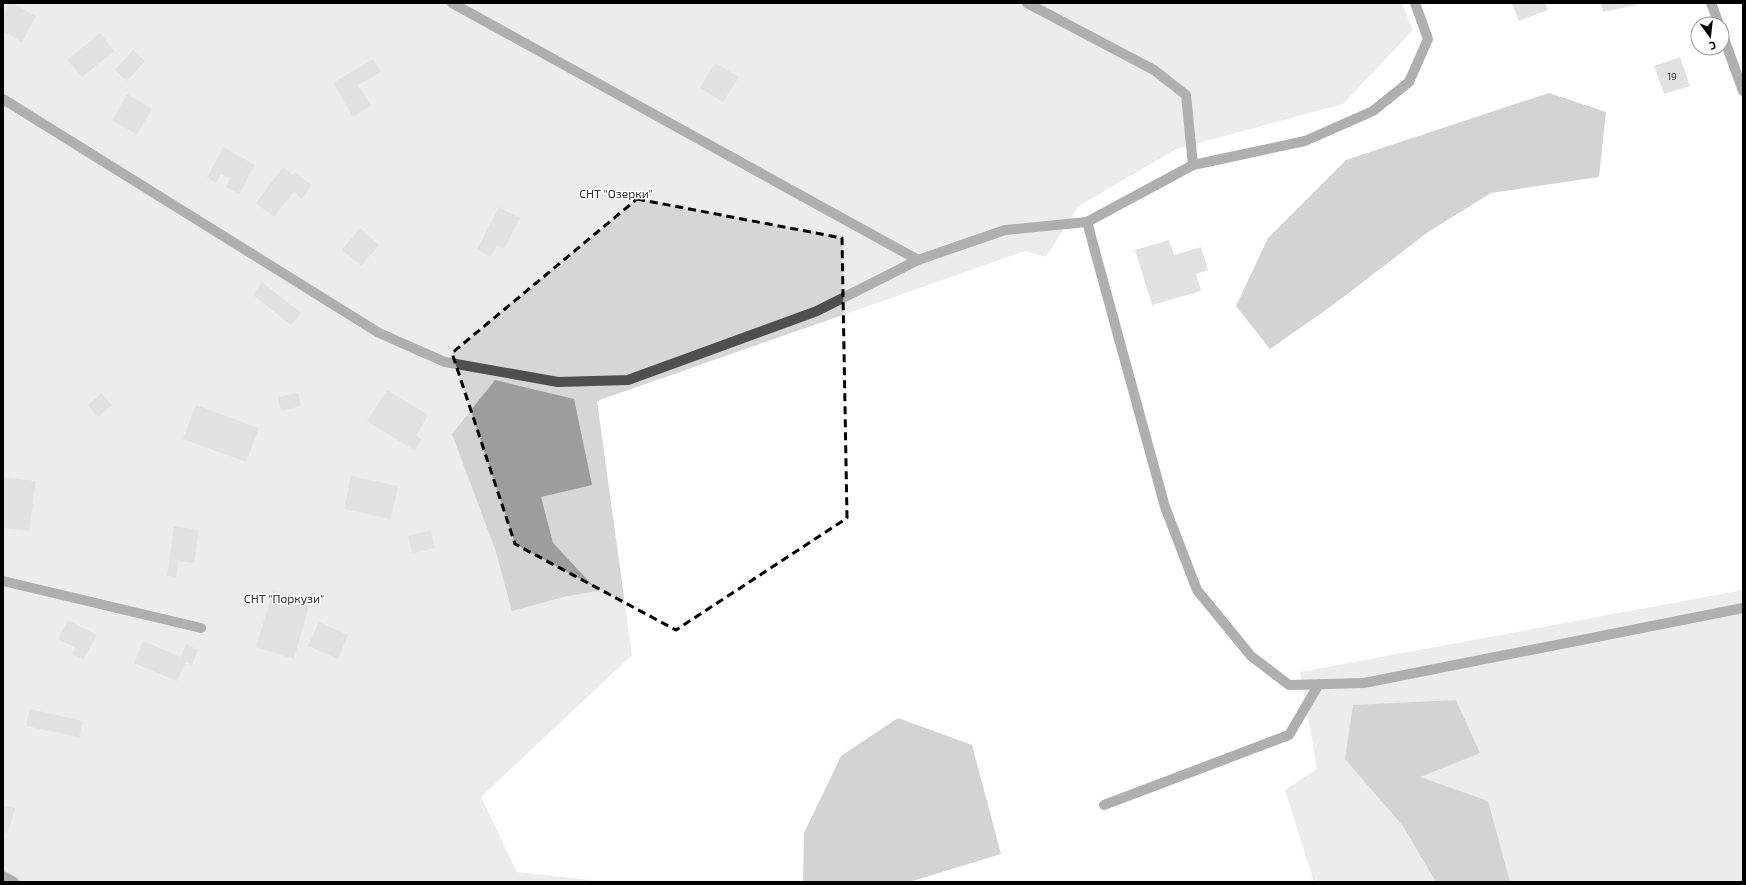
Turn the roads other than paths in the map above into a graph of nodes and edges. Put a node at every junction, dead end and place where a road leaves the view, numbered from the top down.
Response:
1 (452, 3) edge
2 (1027, 3) edge
3 (1415, 3) edge
4 (1711, 3) edge
5 (1716, 16) edge
6 (1730, 55) edge
7 (1743, 91) edge
8 (3, 99) edge
9 (1193, 165) junction
10 (1087, 222) junction
11 (918, 260) junction
12 (3, 581) edge
13 (1743, 608) edge
14 (201, 628) dead end
15 (1319, 684) junction
16 (1104, 805) dead end
17 (3, 876) edge
18 (14, 882) edge

1 - 11 street
2 - 9 street
3 - 9 street
4 - 5 street
6 - 7 street
8 - 11 street
9 - 10 street
10 - 11 street
10 - 15 street
12 - 14 street
13 - 15 street
15 - 16 street
17 - 18 street

